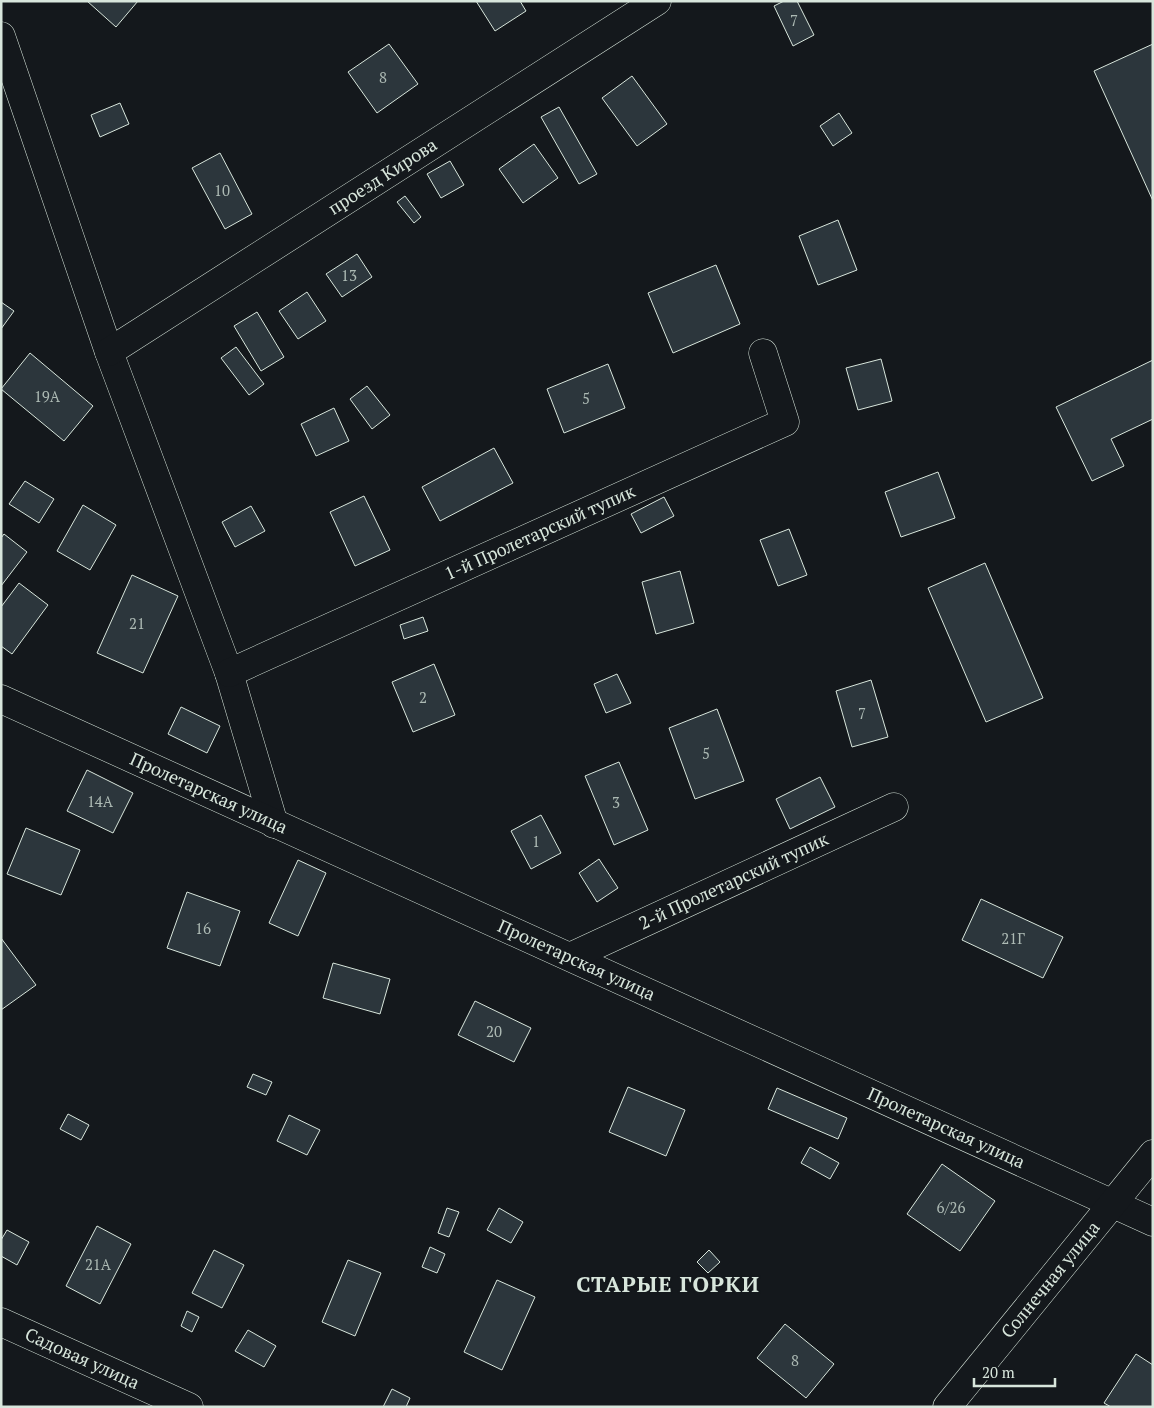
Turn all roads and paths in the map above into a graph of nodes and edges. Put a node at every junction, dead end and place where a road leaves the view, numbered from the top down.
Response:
1 (657, 1) edge
2 (1, 36) edge
3 (108, 352) junction
4 (763, 352) dead end
5 (229, 673) junction
6 (1, 699) edge
7 (894, 807) dead end
8 (274, 824) junction
9 (572, 956) junction
10 (1153, 1154) edge
11 (1113, 1204) junction
12 (1153, 1222) edge
13 (1, 1322) edge
14 (189, 1407) edge
15 (947, 1407) edge

1 - 3 street, проезд Кирова
2 - 3 street
3 - 5 street
4 - 5 street, 1-й Пролетарский тупик
5 - 8 street
6 - 8 street, Пролетарская улица
7 - 9 street, 2-й Пролетарский тупик
8 - 9 street, Пролетарская улица
9 - 11 street, Пролетарская улица
10 - 11 street, Солнечная улица
11 - 12 street, Пролетарская улица
11 - 15 street, Солнечная улица
13 - 14 street, Садовая улица

